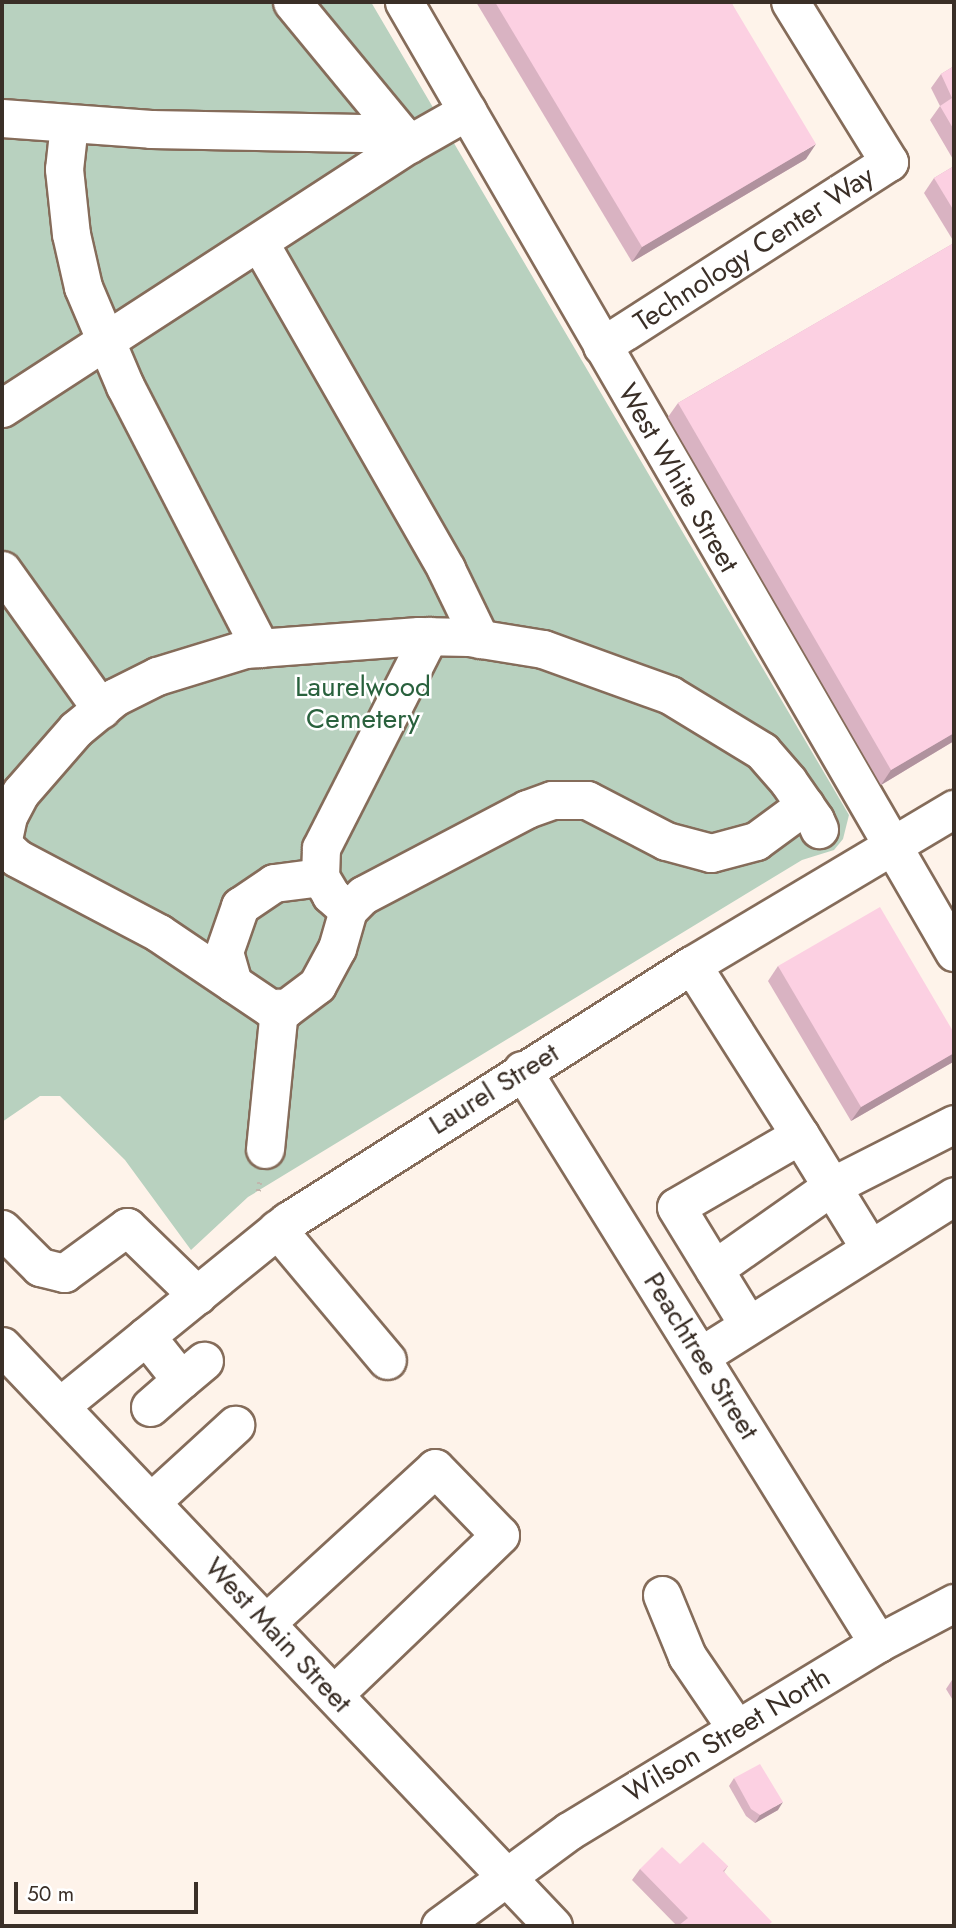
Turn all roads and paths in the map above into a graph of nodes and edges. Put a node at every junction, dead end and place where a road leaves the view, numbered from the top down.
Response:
1 (292, 2) edge
2 (404, 2) edge
3 (790, 2) edge
4 (467, 111) junction
5 (2, 118) edge
6 (69, 124) junction
7 (405, 139) junction
8 (259, 242) junction
9 (104, 341) junction
10 (602, 346) junction
11 (2, 408) edge
12 (2, 570) edge
13 (429, 636) junction
14 (480, 639) junction
15 (260, 648) junction
16 (101, 709) junction
17 (954, 809) edge
18 (891, 847) junction
19 (9, 858) edge
20 (320, 877) junction
21 (348, 910) junction
22 (954, 952) edge
23 (692, 965) junction
24 (233, 983) junction
25 (279, 1009) junction
26 (522, 1070) junction
27 (954, 1124) edge
28 (800, 1135) junction
29 (265, 1149) dead end
30 (832, 1186) junction
31 (954, 1196) edge
32 (2, 1229) edge
33 (278, 1229) junction
34 (869, 1247) junction
35 (714, 1269) junction
36 (197, 1295) junction
37 (747, 1323) junction
38 (146, 1336) junction
39 (2, 1346) edge
40 (702, 1355) junction
41 (387, 1360) dead end
42 (60, 1406) junction
43 (150, 1407) dead end
44 (235, 1425) dead end
45 (152, 1501) junction
46 (662, 1595) dead end
47 (954, 1603) edge
48 (266, 1623) junction
49 (878, 1643) junction
50 (334, 1695) junction
51 (736, 1728) junction
52 (506, 1877) junction
53 (550, 1925) edge
54 (440, 1926) edge

1 - 7 street
2 - 4 street, West White Street
3 - 10 street, Technology Center Way
4 - 7 street
4 - 10 street, West White Street
5 - 6 street
6 - 7 street
6 - 9 street
7 - 8 street
8 - 9 street
8 - 14 street
9 - 11 street
9 - 15 street
10 - 18 street, West White Street
12 - 16 street
13 - 14 street
13 - 15 street
13 - 20 street
14 - 21 street
15 - 16 street
16 - 19 street
17 - 18 street, Laurel Street
18 - 22 street, West White Street
18 - 23 street, Laurel Street
19 - 24 street
20 - 21 street
20 - 24 street
21 - 25 street
23 - 26 street, Laurel Street
23 - 28 street
24 - 25 street
25 - 29 street
26 - 33 street, Laurel Street
26 - 40 street, Peachtree Street
27 - 30 street
28 - 30 street
28 - 35 street
30 - 34 street
30 - 35 street
31 - 34 street
32 - 36 street
33 - 36 street, Laurel Street
33 - 41 street
34 - 37 street
35 - 37 street
36 - 38 street, Laurel Street
37 - 40 street
38 - 42 street, Laurel Street
38 - 43 street
39 - 42 street, West Main Street
40 - 49 street, Peachtree Street
42 - 45 street, West Main Street
44 - 45 street
45 - 48 street, West Main Street
46 - 51 street
47 - 49 street, Wilson Street North
48 - 50 street, West Main Street
48 - 50 street
49 - 51 street, Wilson Street North
50 - 52 street, West Main Street
51 - 52 street, Wilson Street North
52 - 53 street, West Main Street
52 - 54 street, Wilson Street North

